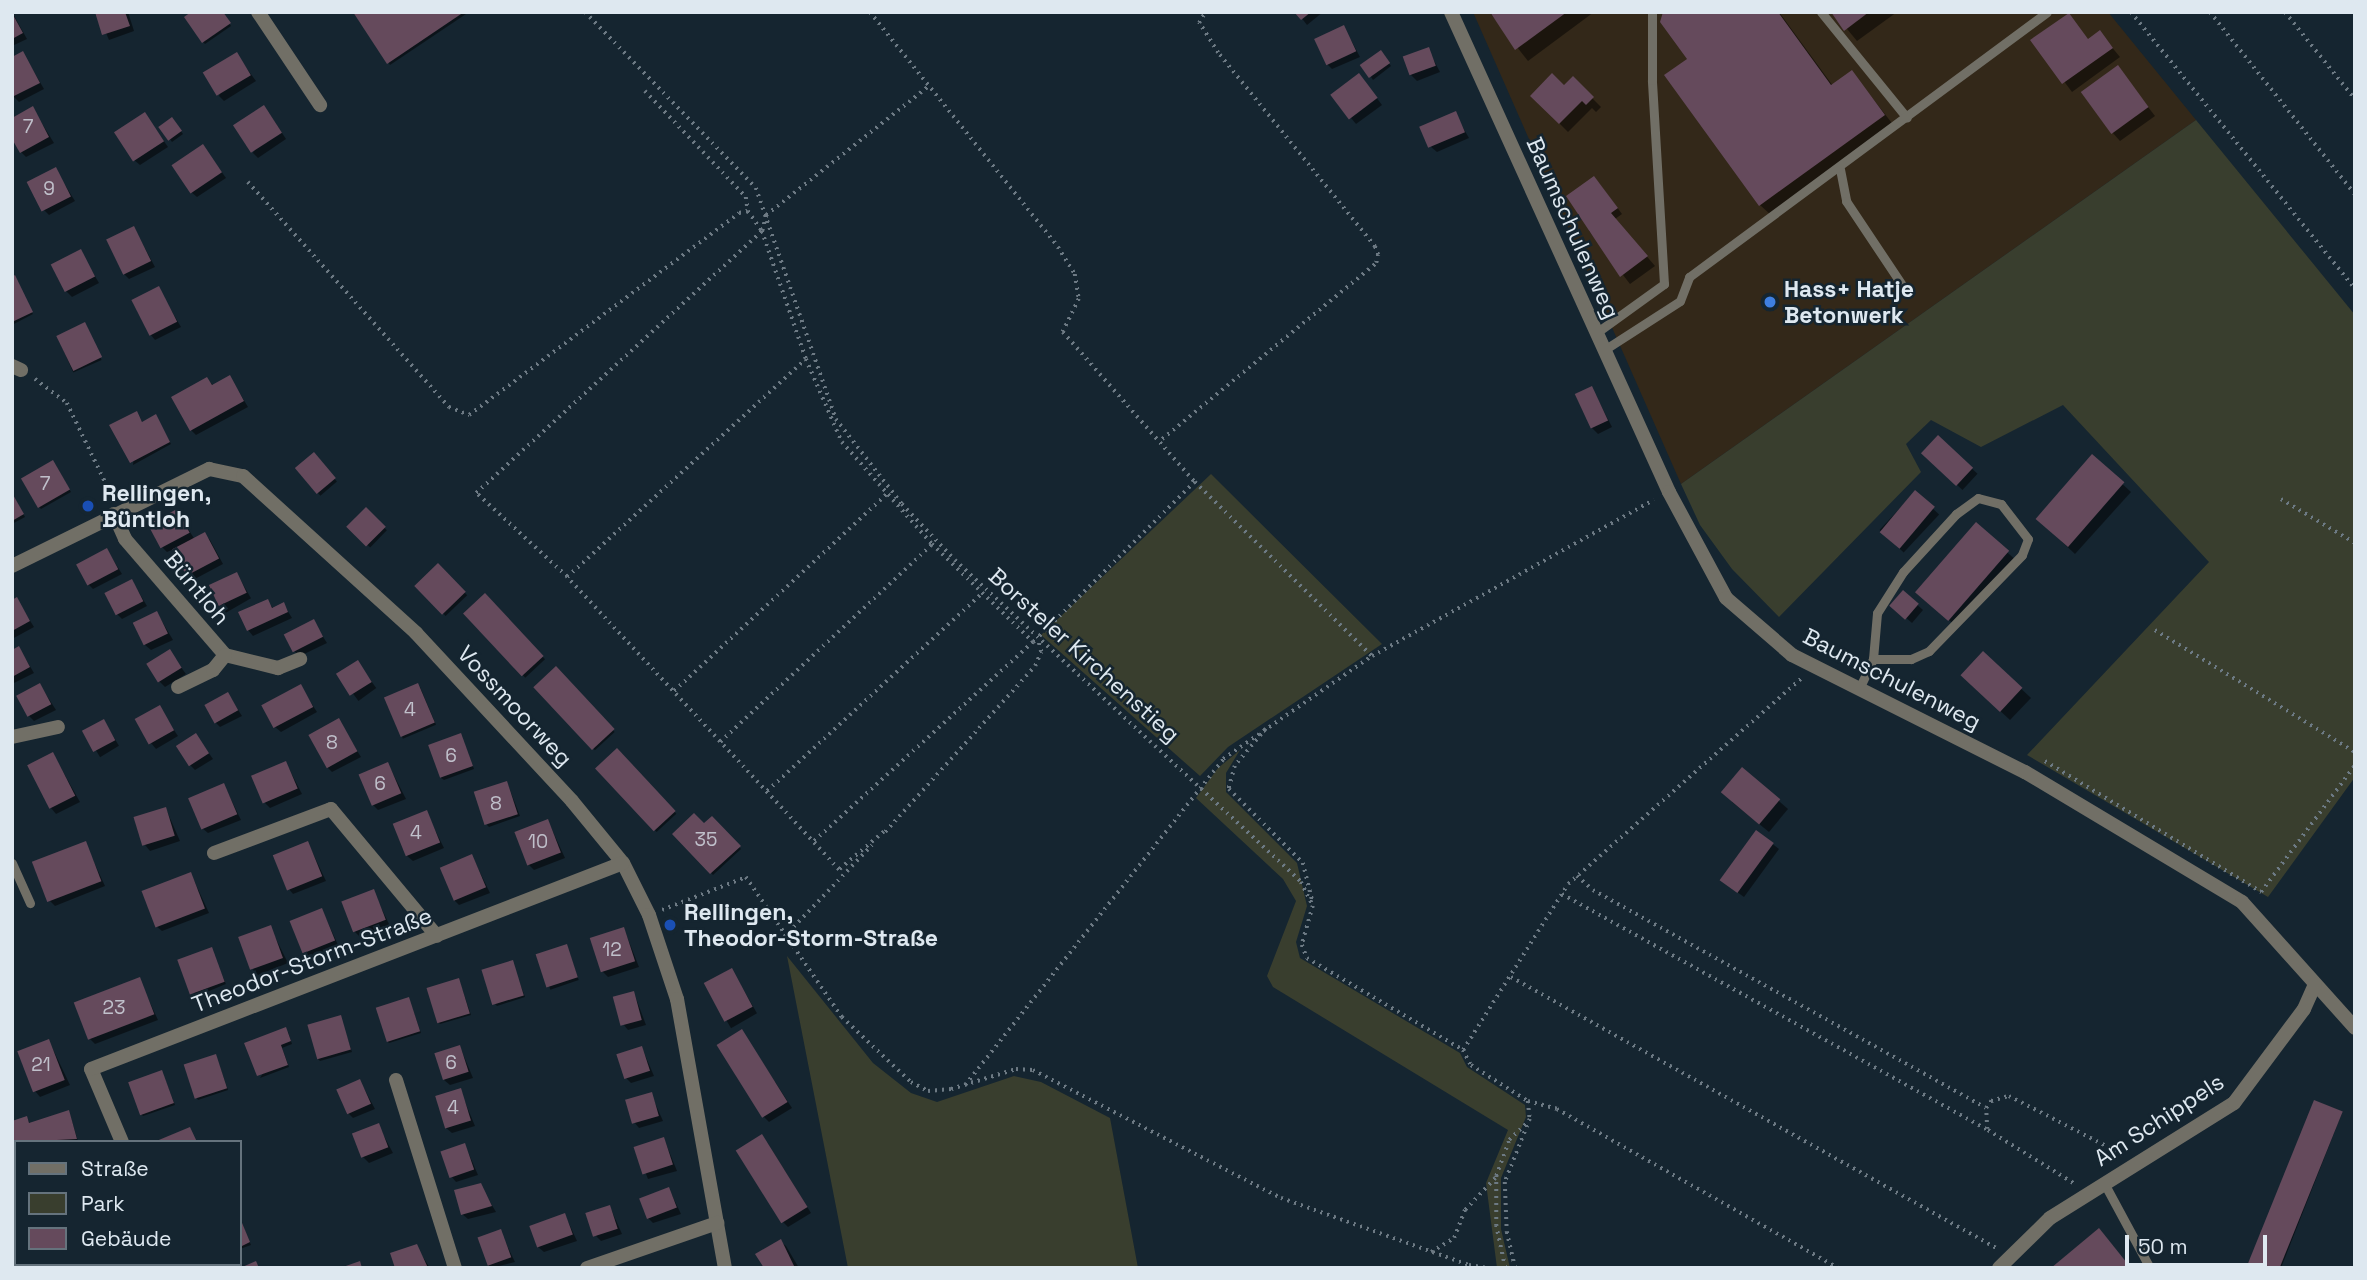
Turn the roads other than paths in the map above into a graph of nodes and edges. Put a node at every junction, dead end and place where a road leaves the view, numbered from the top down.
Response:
1 (258, 12) edge
2 (1451, 12) edge
3 (1652, 12) edge
4 (1821, 12) edge
5 (2047, 12) edge
6 (320, 105) dead end
7 (1907, 118) junction
8 (1840, 169) junction
9 (1902, 285) dead end
10 (1596, 333) junction
11 (1604, 350) junction
12 (117, 513) junction
13 (12, 566) edge
14 (225, 655) junction
15 (300, 659) dead end
16 (1873, 659) junction
17 (178, 687) dead end
18 (1859, 689) junction
19 (58, 727) dead end
20 (12, 737) edge
21 (214, 853) dead end
22 (12, 863) edge
23 (623, 863) junction
24 (30, 903) dead end
25 (438, 936) junction
26 (2315, 984) junction
27 (2355, 1028) edge
28 (396, 1080) dead end
29 (121, 1140) edge
30 (2104, 1184) junction
31 (717, 1223) junction
32 (455, 1268) edge
33 (587, 1268) edge
34 (725, 1268) edge
35 (1999, 1268) edge
36 (2150, 1268) edge

1 - 6 street
2 - 10 street, Baumschulenweg
3 - 10 lane
4 - 7 lane
5 - 7 lane
7 - 8 lane
8 - 9 lane
8 - 11 lane
10 - 11 street, Baumschulenweg
11 - 18 street, Baumschulenweg
12 - 13 street, Vossmoorweg
12 - 14 street, Büntloh
12 - 23 street, Vossmoorweg
14 - 15 street, Büntloh
14 - 17 street, Büntloh
16 - 16 lane
16 - 18 lane
18 - 26 street, Baumschulenweg
19 - 20 street
21 - 25 street
22 - 24 lane
23 - 25 street, Theodor-Storm-Straße
23 - 31 street, Vossmoorweg
25 - 29 street, Theodor-Storm-Straße
26 - 27 street, Baumschulenweg
26 - 30 street, Am Schippels
28 - 32 street
30 - 35 street, Am Schippels
30 - 36 lane
31 - 33 street
31 - 34 street, Vossmoorweg

